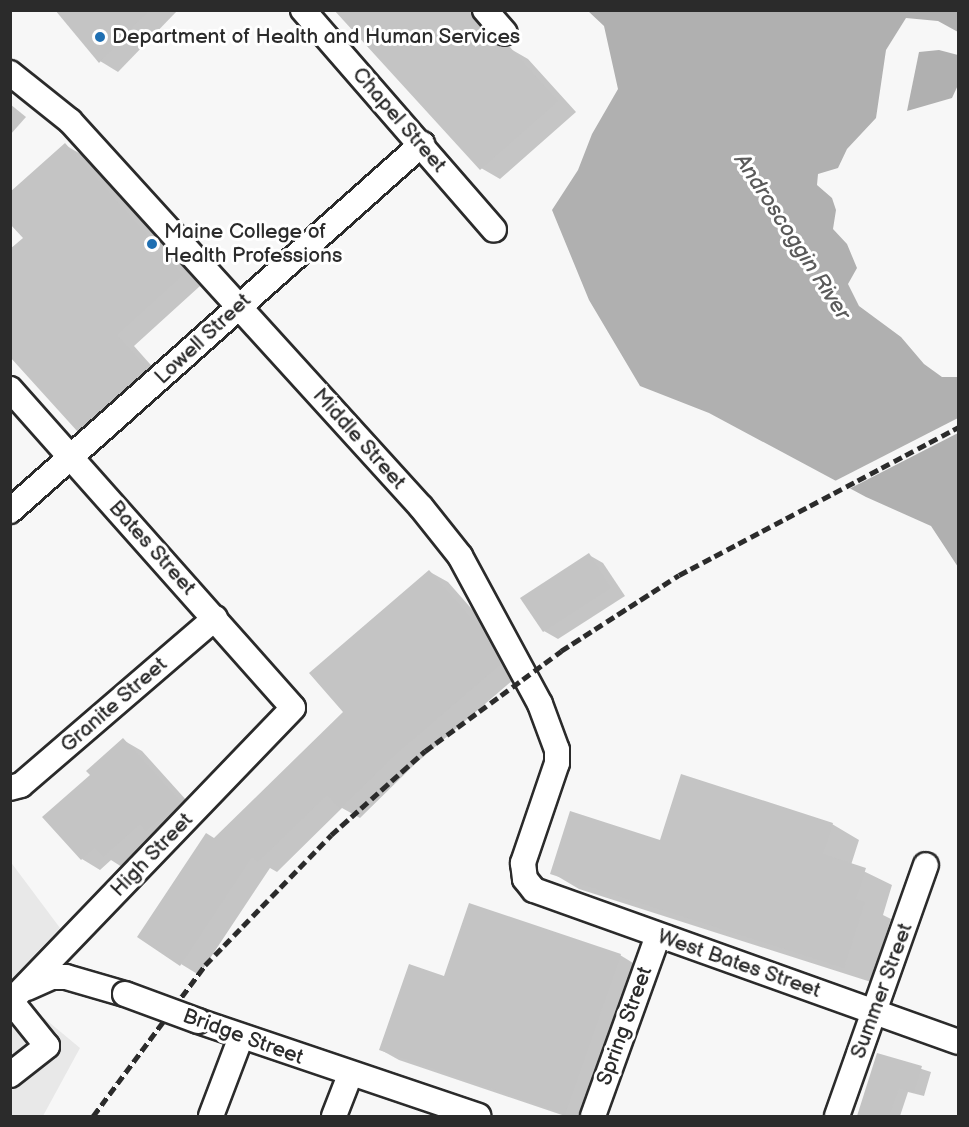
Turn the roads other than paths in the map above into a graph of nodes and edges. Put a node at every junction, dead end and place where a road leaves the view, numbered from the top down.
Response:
1 (303, 10) edge
2 (485, 10) edge
3 (505, 33) dead end
4 (10, 73) edge
5 (422, 144) junction
6 (494, 230) dead end
7 (238, 306) junction
8 (10, 389) edge
9 (71, 458) junction
10 (10, 511) edge
11 (215, 618) junction
12 (293, 708) joint
13 (10, 788) edge
14 (926, 865) dead end
15 (525, 879) joint
16 (658, 935) junction
17 (11, 1001) edge
18 (875, 1011) junction
19 (241, 1037) junction
20 (958, 1042) edge
21 (10, 1075) edge
22 (350, 1075) junction
23 (211, 1116) edge
24 (334, 1116) edge
25 (478, 1116) edge
26 (593, 1116) edge
27 (837, 1116) edge

1 - 5 street, Chapel Street
2 - 3 street
4 - 7 street, Middle Street
5 - 6 street, Chapel Street
5 - 7 street, Lowell Street
7 - 9 street, Lowell Street
7 - 15 street, Middle Street
8 - 9 street, Bates Street
9 - 10 street, Lowell Street
9 - 11 street, Bates Street
11 - 12 street, Bates Street
11 - 13 street, Granite Street
12 - 17 street, High Street
14 - 18 street, Summer Street
15 - 16 street, West Bates Street
16 - 18 street, West Bates Street
16 - 26 street, Spring Street
17 - 19 street, Bridge Street, bridge
17 - 21 street
18 - 20 street, West Bates Street
18 - 27 street, Summer Street
19 - 22 street, Bridge Street
19 - 23 street
22 - 24 street
22 - 25 street, Bridge Street

